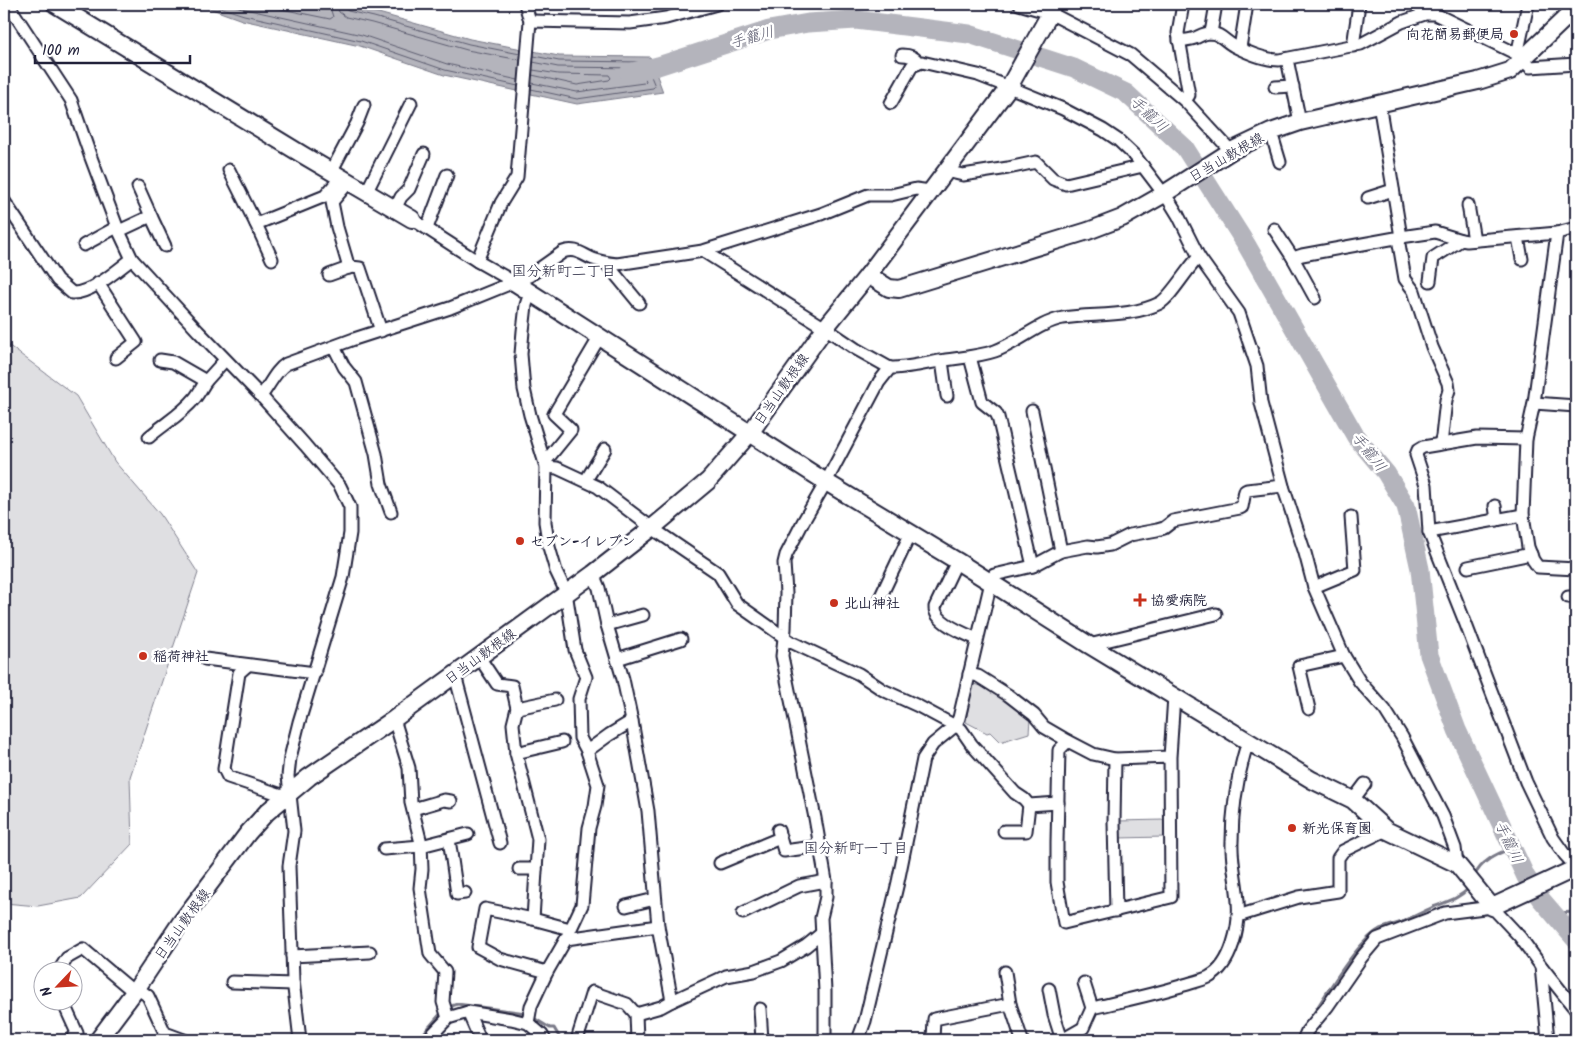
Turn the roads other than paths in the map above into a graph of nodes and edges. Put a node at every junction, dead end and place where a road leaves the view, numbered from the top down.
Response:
1 (8, 4) edge
2 (55, 4) edge
3 (525, 4) edge
4 (717, 4) edge
5 (1019, 4) edge
6 (1183, 4) edge
7 (1216, 4) edge
8 (1247, 4) edge
9 (1347, 4) edge
10 (1528, 4) edge
11 (1359, 5) edge
12 (1576, 8) edge
13 (1050, 11) edge
14 (529, 24) junction
15 (1211, 33) junction
16 (1179, 41) junction
17 (1353, 46) junction
18 (1240, 48) junction
19 (902, 55) dead end
20 (1286, 59) junction
21 (1523, 60) junction
22 (918, 62) junction
23 (1576, 64) edge
24 (1010, 85) junction
25 (1293, 86) junction
26 (1275, 87) dead end
27 (1185, 101) junction
28 (411, 103) dead end
29 (890, 103) dead end
30 (1379, 104) junction
31 (364, 105) dead end
32 (1300, 122) junction
33 (1270, 132) junction
34 (1229, 152) junction
35 (424, 154) dead end
36 (1280, 162) dead end
37 (1143, 166) junction
38 (229, 170) dead end
39 (946, 171) junction
40 (447, 175) dead end
41 (340, 177) junction
42 (138, 187) dead end
43 (1392, 190) junction
44 (930, 191) junction
45 (1167, 191) junction
46 (366, 193) junction
47 (1368, 198) dead end
48 (4, 201) edge
49 (1468, 205) dead end
50 (395, 209) junction
51 (151, 216) junction
52 (412, 219) joint
53 (256, 224) junction
54 (427, 228) junction
55 (1576, 228) edge
56 (118, 229) junction
57 (1274, 229) dead end
58 (1557, 233) junction
59 (1401, 237) junction
60 (1518, 237) junction
61 (1461, 240) junction
62 (1474, 240) junction
63 (84, 245) dead end
64 (165, 246) dead end
65 (703, 251) junction
66 (1199, 256) junction
67 (1293, 258) junction
68 (132, 259) junction
69 (272, 259) dead end
70 (1522, 259) dead end
71 (477, 261) junction
72 (606, 263) junction
73 (349, 268) junction
74 (329, 275) dead end
75 (868, 275) junction
76 (1430, 281) dead end
77 (514, 282) junction
78 (98, 283) junction
79 (530, 293) junction
80 (1315, 298) dead end
81 (640, 303) dead end
82 (825, 328) junction
83 (382, 331) junction
84 (599, 338) junction
85 (334, 347) junction
86 (970, 357) junction
87 (116, 358) dead end
88 (160, 360) dead end
89 (225, 360) junction
90 (942, 361) junction
91 (890, 368) junction
92 (206, 381) junction
93 (261, 396) junction
94 (947, 396) dead end
95 (1534, 403) junction
96 (1576, 406) edge
97 (1032, 411) dead end
98 (750, 433) junction
99 (149, 437) dead end
100 (1526, 439) junction
101 (1440, 444) junction
102 (605, 449) dead end
103 (546, 465) junction
104 (586, 480) junction
105 (826, 482) junction
106 (1283, 486) junction
107 (1495, 506) dead end
108 (391, 512) dead end
109 (1523, 514) junction
110 (1351, 517) dead end
111 (1497, 520) junction
112 (652, 528) junction
113 (1430, 532) junction
114 (912, 534) junction
115 (1061, 551) junction
116 (1531, 554) junction
117 (957, 561) junction
118 (1033, 566) junction
119 (1468, 567) dead end
120 (1576, 569) edge
121 (593, 574) junction
122 (991, 582) junction
123 (1314, 587) junction
124 (566, 592) junction
125 (880, 598) dead end
126 (1216, 614) dead end
127 (644, 615) dead end
128 (607, 625) junction
129 (784, 636) junction
130 (680, 639) dead end
131 (977, 639) junction
132 (1089, 645) junction
133 (1344, 656) junction
134 (479, 657) junction
135 (617, 659) junction
136 (205, 660) dead end
137 (248, 665) junction
138 (315, 672) junction
139 (969, 674) junction
140 (455, 675) junction
141 (1174, 696) junction
142 (555, 700) dead end
143 (517, 708) junction
144 (1308, 709) dead end
145 (394, 719) junction
146 (632, 721) junction
147 (955, 726) junction
148 (1068, 741) junction
149 (1248, 741) junction
150 (562, 742) dead end
151 (587, 751) junction
152 (516, 753) junction
153 (1170, 757) junction
154 (1115, 759) junction
155 (1365, 784) dead end
156 (290, 795) junction
157 (1353, 800) junction
158 (451, 801) dead end
159 (1058, 804) junction
160 (1029, 805) junction
161 (413, 809) junction
162 (1386, 830) junction
163 (1004, 831) dead end
164 (468, 834) dead end
165 (449, 839) junction
166 (500, 843) dead end
167 (421, 846) junction
168 (820, 846) junction
169 (384, 850) dead end
170 (720, 863) dead end
171 (1457, 864) junction
172 (1576, 866) edge
173 (519, 869) dead end
174 (536, 869) junction
175 (826, 881) junction
176 (465, 893) dead end
177 (655, 900) junction
178 (626, 906) dead end
179 (1492, 907) junction
180 (1116, 911) junction
181 (743, 913) dead end
182 (1238, 916) junction
183 (533, 919) junction
184 (658, 926) junction
185 (822, 933) junction
186 (568, 934) junction
187 (370, 952) dead end
188 (292, 956) junction
189 (64, 962) edge
190 (1541, 966) junction
191 (547, 972) junction
192 (1005, 972) dead end
193 (232, 982) dead end
194 (1084, 983) dead end
195 (293, 984) junction
196 (1048, 989) dead end
197 (135, 990) junction
198 (672, 1001) junction
199 (1010, 1004) junction
200 (1092, 1008) junction
201 (760, 1010) dead end
202 (1576, 1010) edge
203 (67, 1012) edge
204 (468, 1012) junction
205 (636, 1014) junction
206 (448, 1016) junction
207 (528, 1023) junction
208 (71, 1040) edge
209 (98, 1040) edge
210 (184, 1040) edge
211 (300, 1040) edge
212 (426, 1040) edge
213 (478, 1040) edge
214 (546, 1040) edge
215 (577, 1040) edge
216 (637, 1040) edge
217 (762, 1040) edge
218 (825, 1040) edge
219 (858, 1040) edge
220 (933, 1040) edge
221 (1022, 1040) edge
222 (1062, 1040) edge
223 (1303, 1040) edge
224 (1548, 1040) edge

1 - 56 street
2 - 41 main road
3 - 14 street
4 - 14 street
5 - 13 street
6 - 16 street
7 - 15 street
8 - 18 street
9 - 11 street
10 - 21 street
11 - 17 street
12 - 21 main road, 日当山敷根線
13 - 24 main road, 日当山敷根線
13 - 27 street
14 - 71 street
15 - 16 street
15 - 18 street
16 - 27 street
17 - 20 street
17 - 21 street
18 - 20 street
19 - 22 street
20 - 25 street
21 - 23 street
21 - 30 main road, 日当山敷根線
22 - 24 street
22 - 29 street
24 - 37 street
24 - 39 main road, 日当山敷根線
25 - 26 street
25 - 32 street
27 - 34 street
28 - 46 street
30 - 32 main road, 日当山敷根線
30 - 43 street
31 - 41 street
32 - 33 main road, 日当山敷根線
33 - 34 main road, 日当山敷根線
33 - 36 street
34 - 45 main road, 日当山敷根線
35 - 50 street
37 - 39 street
37 - 45 street
38 - 53 street
39 - 44 main road, 日当山敷根線
40 - 54 street
41 - 46 main road
41 - 53 street
41 - 73 street
42 - 51 street
43 - 47 street
43 - 59 street
44 - 65 street
44 - 75 main road, 日当山敷根線
45 - 66 street
45 - 75 main road, 日当山敷根線
46 - 50 main road
48 - 78 street
49 - 62 street
50 - 52 main road
51 - 56 street
51 - 64 street
52 - 54 street
53 - 69 street
54 - 71 street
55 - 58 street
56 - 63 street
56 - 68 street
57 - 67 street
58 - 60 street
58 - 95 street
59 - 61 street
59 - 67 street
59 - 101 street
60 - 62 street
60 - 70 street
61 - 62 street
61 - 76 street
65 - 72 street
65 - 82 street
66 - 86 street
66 - 106 street
67 - 80 street
68 - 78 street
68 - 89 street
71 - 77 street
72 - 77 street
72 - 81 street
73 - 74 street
73 - 83 street
75 - 82 main road, 日当山敷根線
77 - 79 main road
77 - 83 street
78 - 87 street
79 - 84 main road
79 - 103 street
82 - 91 street
82 - 98 main road, 日当山敷根線
83 - 85 street
84 - 98 main road
84 - 103 street
85 - 93 street
85 - 108 street
86 - 90 street
86 - 118 street
88 - 92 street
89 - 92 street
89 - 93 street
90 - 91 street
90 - 94 street
91 - 105 street
92 - 99 street
93 - 138 street
95 - 96 street
95 - 100 street
97 - 115 street
98 - 105 main road
98 - 112 main road, 日当山敷根線
100 - 101 street
100 - 109 street
101 - 113 street
102 - 104 street
103 - 104 street
103 - 124 street
104 - 112 street
105 - 114 main road
105 - 129 street
106 - 115 street
106 - 123 street
107 - 111 street
109 - 111 street
109 - 116 street
110 - 123 street
111 - 113 street
112 - 121 main road, 日当山敷根線
112 - 129 street
113 - 172 street
114 - 117 main road
114 - 125 street
115 - 118 street
116 - 119 street
116 - 120 street
117 - 122 main road
117 - 131 street
118 - 122 street
121 - 124 main road, 日当山敷根線
121 - 128 street
122 - 131 street
122 - 132 main road
123 - 133 street
124 - 134 main road, 日当山敷根線
124 - 151 street
126 - 132 street
127 - 128 street
128 - 135 street
129 - 147 street
129 - 168 street
130 - 135 street
131 - 139 street
132 - 141 main road
133 - 144 street
133 - 171 street
134 - 140 main road, 日当山敷根線
134 - 143 street
135 - 146 street
136 - 137 street
137 - 138 street
137 - 156 street
138 - 156 street
139 - 147 street
139 - 148 street
140 - 145 main road, 日当山敷根線
140 - 166 street
141 - 149 main road
141 - 153 street
142 - 143 street
143 - 152 street
145 - 156 main road, 日当山敷根線
145 - 161 street
146 - 151 street
146 - 177 street
147 - 160 street
147 - 219 street
148 - 154 street
148 - 159 street
149 - 157 main road
149 - 182 street
150 - 152 street
151 - 186 street
152 - 174 street
153 - 154 street
153 - 180 street
154 - 180 street
155 - 157 street
156 - 188 street
156 - 197 main road, 日当山敷根線
157 - 162 main road
158 - 161 street
159 - 160 street
159 - 180 street
160 - 163 street
161 - 167 street
162 - 171 main road
162 - 182 street
164 - 165 street
165 - 167 street
165 - 176 street
167 - 169 street
167 - 206 street
168 - 170 street
168 - 175 street
171 - 179 main road
172 - 179 main road
173 - 174 street
174 - 183 street
175 - 181 street
175 - 185 street
177 - 178 street
177 - 184 street
179 - 190 street
179 - 223 street
182 - 200 street
183 - 186 street
183 - 191 street
184 - 186 street
184 - 198 street
185 - 198 street
185 - 218 street
186 - 191 street
187 - 188 street
188 - 195 street
189 - 197 street
190 - 202 street
190 - 224 street
191 - 207 street
192 - 199 street
193 - 195 street
194 - 200 street
195 - 211 street
196 - 222 street
197 - 209 main road, 日当山敷根線
197 - 210 street
198 - 205 street
199 - 220 street
199 - 221 street
200 - 222 street
201 - 217 street
203 - 208 street
204 - 206 street
204 - 207 street
204 - 213 street
205 - 215 street
205 - 216 street
206 - 212 street
207 - 214 street

